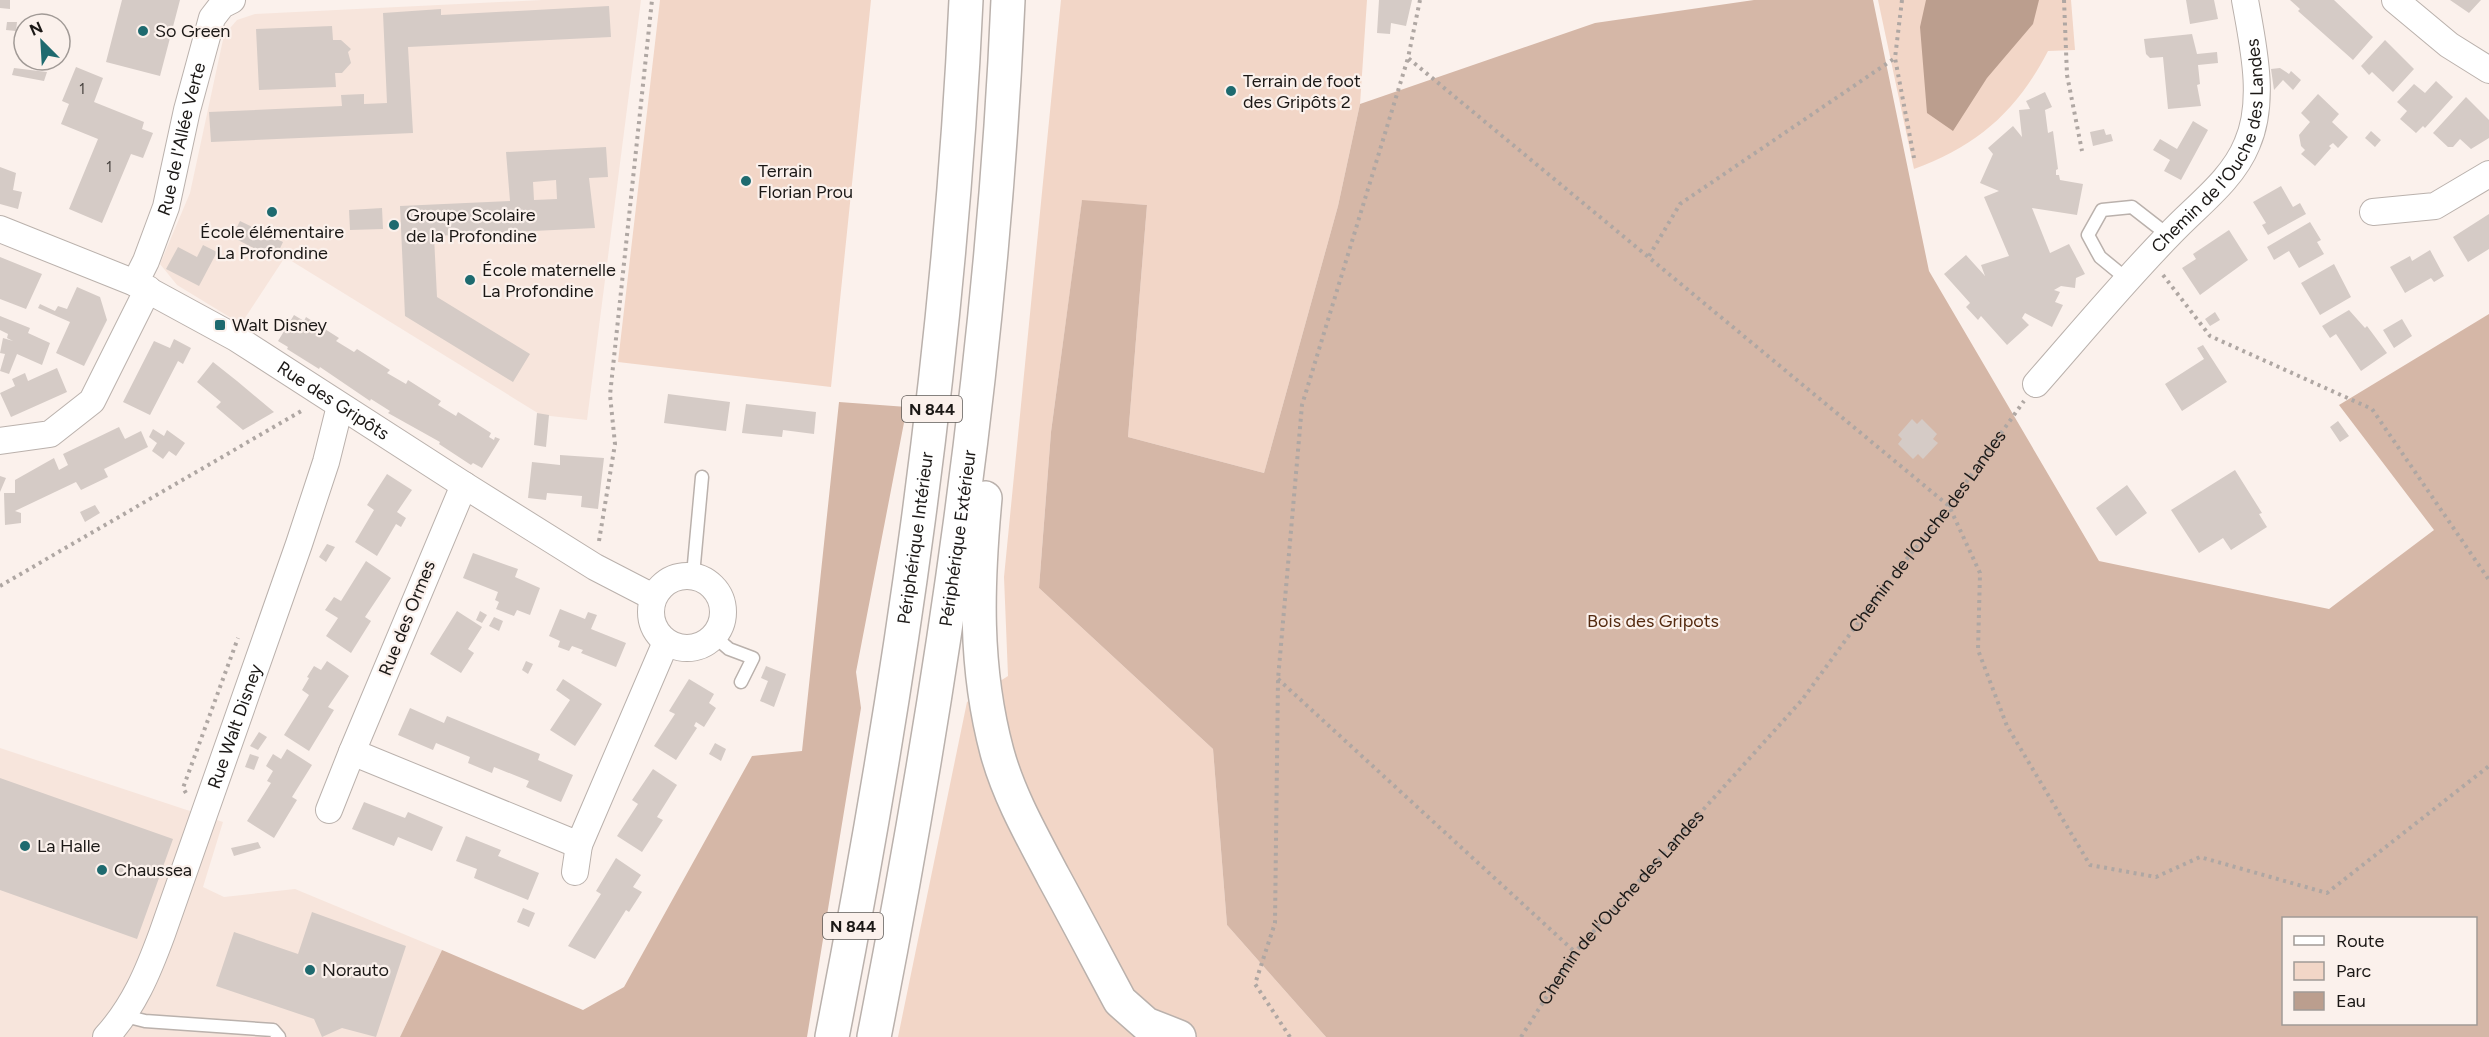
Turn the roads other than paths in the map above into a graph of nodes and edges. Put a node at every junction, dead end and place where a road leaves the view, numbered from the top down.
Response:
1 (966, 0) edge
2 (1008, 0) edge
3 (2245, 0) edge
4 (2395, 0) edge
5 (220, 3) edge
6 (2489, 70) edge
7 (2489, 174) edge
8 (2373, 212) dead end
9 (0, 229) edge
10 (2168, 236) junction
11 (2128, 280) junction
12 (141, 286) junction
13 (2036, 384) road end
14 (977, 387) junction
15 (334, 401) junction
16 (0, 441) edge
17 (702, 477) dead end
18 (464, 485) junction
19 (693, 575) junction
20 (653, 597) junction
21 (714, 636) junction
22 (666, 642) junction
23 (741, 682) dead end
24 (352, 752) junction
25 (329, 810) dead end
26 (579, 845) junction
27 (575, 872) dead end
28 (125, 1016) junction
29 (276, 1034) edge
30 (106, 1037) edge
31 (832, 1037) edge
32 (874, 1037) edge
33 (1179, 1037) edge

1 - 31 highway, Périphérique Intérieur / N 844
2 - 14 highway, Périphérique Extérieur / N 844
3 - 10 street, Chemin de l'Ouche des Landes
4 - 6 street
5 - 12 street, Rue de l'Allée Verte
7 - 8 street
9 - 12 street, Rue des Gripôts
10 - 11 street, Chemin de l'Ouche des Landes
10 - 11 lane
11 - 13 street, Chemin de l'Ouche des Landes
12 - 15 street, Rue des Gripôts
12 - 16 street, Rue de l'Allée Verte
14 - 32 highway, Périphérique Extérieur / N 844
14 - 33 highway
15 - 18 street, Rue des Gripôts
15 - 28 street, Rue Walt Disney
17 - 19 lane
18 - 20 street, Rue des Gripôts
18 - 24 street, Rue des Ormes
19 - 20 street
19 - 21 street
20 - 22 street
21 - 22 street
21 - 23 lane
22 - 26 street
24 - 25 street, Rue des Ormes
24 - 26 street
26 - 27 street
28 - 29 lane
28 - 30 street, Rue Walt Disney

